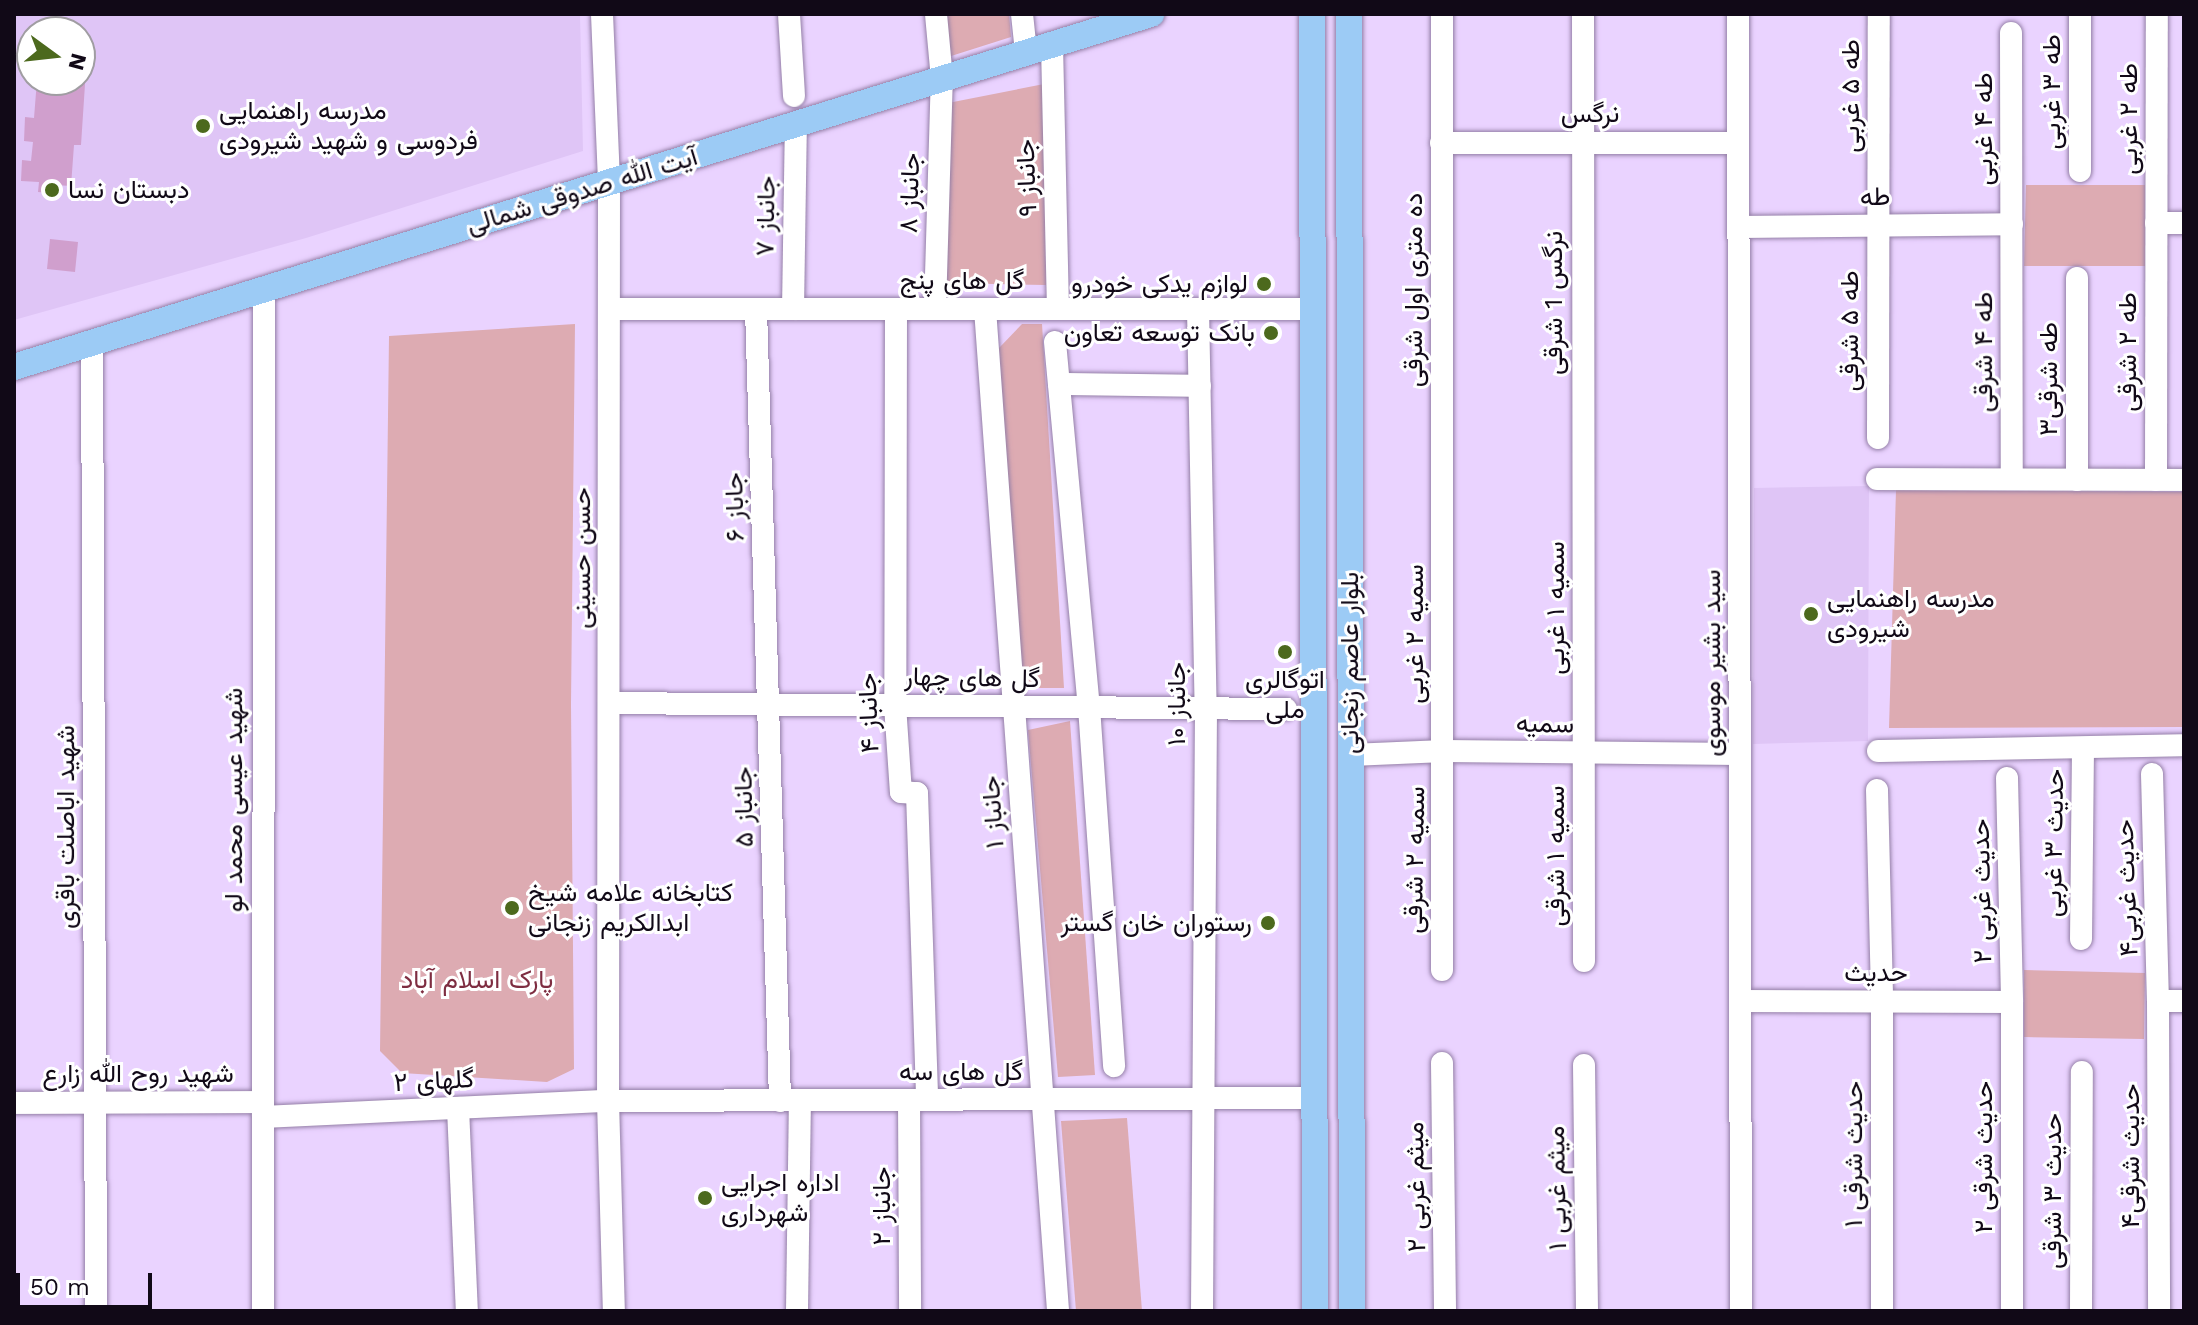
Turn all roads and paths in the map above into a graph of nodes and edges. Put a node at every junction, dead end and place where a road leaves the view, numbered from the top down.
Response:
1 (602, 14) edge
2 (789, 14) edge
3 (936, 14) edge
4 (1022, 14) edge
5 (1312, 14) edge
6 (1349, 14) edge
7 (1442, 14) edge
8 (1583, 14) edge
9 (1738, 14) edge
10 (1879, 14) edge
11 (2080, 14) edge
12 (2157, 14) edge
13 (1144, 15) edge
14 (2011, 33) dead end
15 (1052, 45) junction
16 (1026, 53) junction
17 (942, 79) junction
18 (794, 96) dead end
19 (796, 124) junction
20 (1582, 141) junction
21 (1441, 143) junction
22 (1738, 143) junction
23 (2080, 171) dead end
24 (609, 182) junction
25 (2156, 223) junction
26 (2184, 223) edge
27 (2012, 224) junction
28 (1878, 225) junction
29 (1739, 227) junction
30 (2077, 278) dead end
31 (264, 290) junction
32 (610, 309) junction
33 (756, 309) junction
34 (793, 309) junction
35 (896, 309) junction
36 (935, 309) junction
37 (985, 309) junction
38 (1058, 309) junction
39 (1198, 309) junction
40 (1313, 309) junction
41 (1055, 342) dead end
42 (92, 343) junction
43 (14, 367) edge
44 (1059, 384) junction
45 (1200, 386) junction
46 (1878, 438) dead end
47 (1583, 464) joint
48 (1877, 479) dead end
49 (2012, 479) junction
50 (2077, 480) junction
51 (2156, 480) junction
52 (2184, 480) edge
53 (1442, 516) joint
54 (609, 703) junction
55 (770, 704) junction
56 (895, 705) junction
57 (1013, 706) junction
58 (1089, 707) junction
59 (1206, 708) junction
60 (1286, 709) dead end
61 (2184, 745) edge
62 (2083, 748) junction
63 (1444, 751) junction
64 (1878, 751) dead end
65 (1584, 752) junction
66 (1740, 754) junction
67 (1351, 755) junction
68 (2152, 774) dead end
69 (2007, 778) dead end
70 (1877, 790) dead end
71 (2081, 939) dead end
72 (1584, 961) dead end
73 (1442, 970) dead end
74 (1740, 1001) junction
75 (1882, 1001) junction
76 (2158, 1001) junction
77 (2184, 1001) edge
78 (2012, 1002) junction
79 (1442, 1063) dead end
80 (1584, 1065) dead end
81 (1114, 1066) dead end
82 (2082, 1072) dead end
83 (1314, 1098) junction
84 (1041, 1099) junction
85 (1204, 1099) junction
86 (790, 1100) junction
87 (918, 1100) junction
88 (608, 1101) junction
89 (14, 1103) edge
90 (95, 1103) junction
91 (458, 1108) junction
92 (262, 1109) junction
93 (1882, 1308) dead end
94 (96, 1311) edge
95 (263, 1311) edge
96 (467, 1311) edge
97 (614, 1311) edge
98 (797, 1311) edge
99 (910, 1311) edge
100 (1058, 1311) edge
101 (1202, 1311) edge
102 (1315, 1311) edge
103 (1352, 1311) edge
104 (1445, 1311) edge
105 (1587, 1311) edge
106 (1741, 1311) edge
107 (2012, 1311) edge
108 (2081, 1311) edge
109 (2159, 1311) edge

1 - 24 street, حسن حسینی
2 - 18 street
3 - 17 street, جانباز ۸
4 - 16 street
5 - 40 main road, بلوار عاصم زنجانی
6 - 67 main road, بلوار عاصم زنجانی
7 - 21 street, ده متری اول شرقی
8 - 20 street, نرگس 1 شرقی
9 - 22 street, سید بشیر موسوی
10 - 28 street, طه ۵ غربی
11 - 23 street, طه ۳ غربی
12 - 25 street, طه ۲ غربی
13 - 15 main road, آیت الله صدوقی شمالی
14 - 27 street, طه ۴ غربی
15 - 16 main road, آیت الله صدوقی شمالی
15 - 38 street, جانباز ۹
16 - 17 main road, آیت الله صدوقی شمالی
17 - 19 main road, آیت الله صدوقی شمالی
17 - 36 street, جانباز ۸
19 - 24 main road, آیت الله صدوقی شمالی
19 - 34 street, جانباز ۷
20 - 21 street, نرگس
20 - 22 street, نرگس
20 - 47 street, نرگس 1 شرقی
21 - 53 street, ده متری اول شرقی
22 - 29 street, سید بشیر موسوی
24 - 31 main road, آیت الله صدوقی شمالی
24 - 32 street, حسن حسینی
25 - 26 street
25 - 51 street, طه ۲ شرقی
27 - 28 street, طه
27 - 49 street, طه ۴ شرقی
28 - 29 street, طه
28 - 46 street, طه ۵ شرقی
29 - 66 street, سید بشیر موسوی
30 - 50 street, طه شرقی۳
31 - 42 main road, آیت الله صدوقی شمالی
31 - 92 street, شهید عیسی محمد لو
32 - 33 street, گل های پنج
32 - 54 street, حسن حسینی
33 - 34 street, گل های پنج
33 - 55 street, جاباز ۶
34 - 35 street, گل های پنج
35 - 36 street, گل های پنج
35 - 56 street, جانباز ۴
36 - 37 street, گل های پنج
37 - 38 street, گل های پنج
37 - 57 street, جانباز ۱
38 - 39 street, گل های پنج
39 - 40 street, گل های پنج
39 - 45 street, جانباز ۱۰
40 - 83 main road, بلوار عاصم زنجانی
41 - 44 street
42 - 43 main road, آیت الله صدوقی شمالی
42 - 90 street, شهید اباصلت باقری
44 - 45 street
44 - 58 street
45 - 59 street, جانباز ۱۰
47 - 65 street, سمیه ۱ غربی
48 - 49 street
49 - 50 street
50 - 51 street
51 - 52 street
53 - 63 street, سمیه ۲ غربی
54 - 55 street, گل های چهار
54 - 88 street, حسن حسینی
55 - 56 street, گل های چهار
55 - 86 street, جانباز ۵
56 - 57 street, گل های چهار
56 - 87 street, جانباز ۴
57 - 58 street, گل های چهار
57 - 84 street, جانباز ۱
58 - 59 street, گل های چهار
58 - 81 street
59 - 60 street, گل های چهار
59 - 85 street, جانباز ۱۰
61 - 62 street
62 - 64 street
62 - 71 street, حدیث ۳ غربی
63 - 65 street, سمیه
63 - 67 street, سمیه
63 - 73 street, سمیه ۲ شرقی
65 - 66 street, سمیه
65 - 72 street, سمیه ۱ شرقی
66 - 74 street, سید بشیر موسوی
67 - 103 main road, بلوار عاصم زنجانی
68 - 76 street, حدیث غربی۴
69 - 78 street, حدیث غربی ۲
70 - 75 street, حدیث شرقی ۱
74 - 75 street, حدیث
74 - 106 street, سید بشیر موسوی
75 - 78 street, حدیث
75 - 93 street, حدیث شرقی ۱
76 - 77 street
76 - 109 street, حدیث شرقی۴
78 - 107 street, حدیث شرقی ۲
79 - 104 street, میثم غربی ۲
80 - 105 street, میثم غربی ۱
82 - 108 street, حدیث ۳ شرقی
83 - 85 street, گل های سه
83 - 102 main road, بلوار عاصم زنجانی
84 - 85 street, گل های سه
84 - 87 street, گل های سه
84 - 100 street, جانباز ۱
85 - 101 street, جانباز ۱۰
86 - 87 street, گل های سه
86 - 88 street, گل های سه
86 - 98 street, جانباز ۵
87 - 99 street, جانباز ۲
88 - 91 street, گلهای ۲
88 - 97 street, حسن حسینی
89 - 90 street, شهید روح الله زارع
90 - 92 street, شهید روح الله زارع
90 - 94 street, شهید اباصلت باقری
91 - 92 street, گلهای ۲
91 - 96 street
92 - 95 street, شهید عیسی محمد لو

